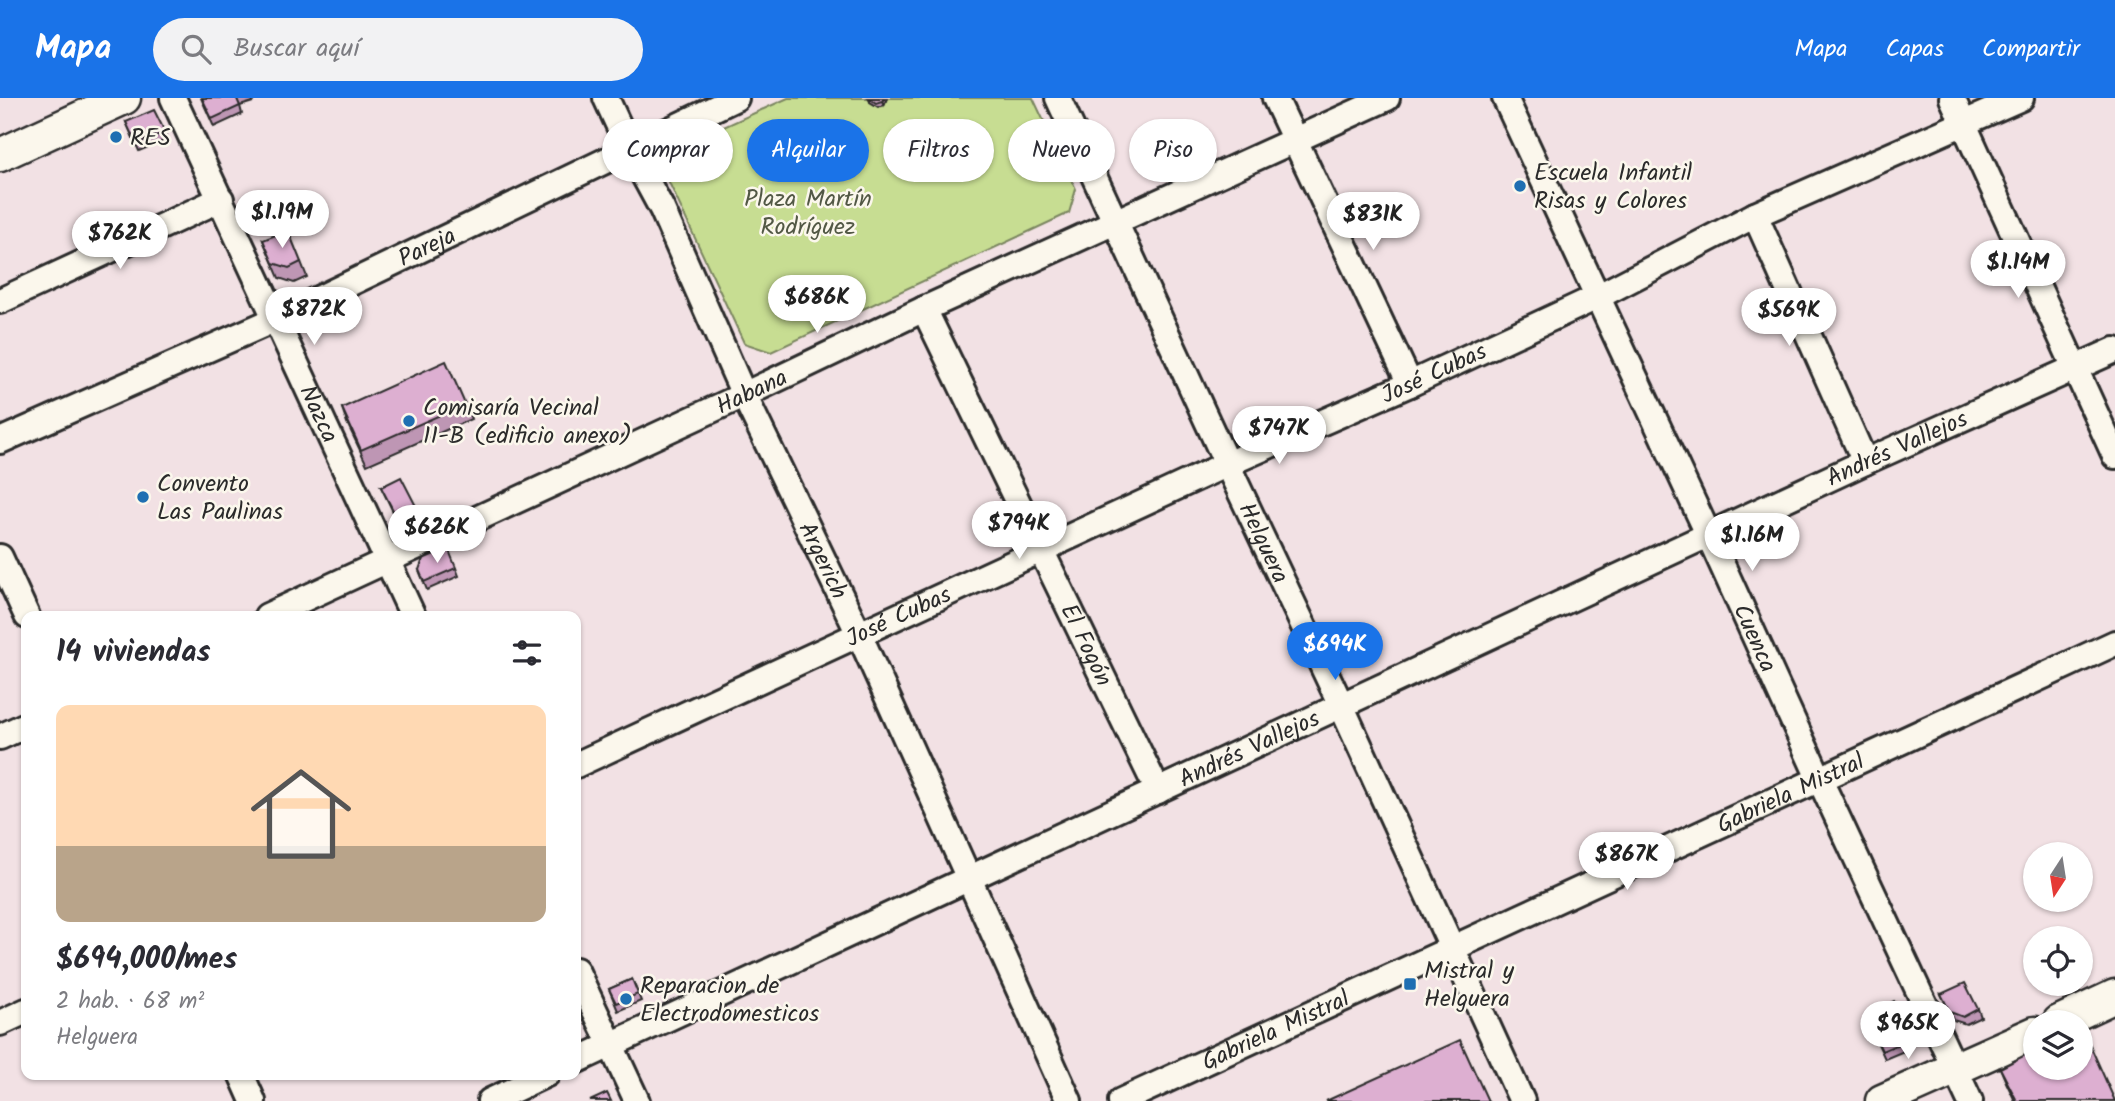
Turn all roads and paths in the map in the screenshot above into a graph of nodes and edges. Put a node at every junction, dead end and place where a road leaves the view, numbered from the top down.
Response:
1 (124, 98) edge
2 (173, 98) edge
3 (606, 98) edge
4 (736, 98) edge
5 (1058, 98) edge
6 (1276, 98) edge
7 (1387, 98) edge
8 (1505, 98) edge
9 (1952, 98) edge
10 (2021, 98) edge
11 (616, 119) edge
12 (691, 119) edge
13 (1964, 125) junction
14 (1294, 140) junction
15 (0, 155) edge
16 (602, 161) edge
17 (647, 182) edge
18 (221, 199) junction
19 (1755, 215) junction
20 (1115, 222) junction
21 (1597, 297) junction
22 (0, 301) edge
23 (924, 309) junction
24 (276, 319) junction
25 (2115, 350) edge
26 (2074, 368) junction
27 (1410, 384) junction
28 (744, 395) junction
29 (0, 441) edge
30 (2115, 456) edge
31 (1864, 462) junction
32 (1227, 464) junction
33 (1709, 536) junction
34 (1039, 550) junction
35 (0, 557) edge
36 (388, 561) junction
37 (25, 611) edge
38 (278, 611) edge
39 (411, 611) edge
40 (859, 634) junction
41 (2115, 643) edge
42 (1341, 705) junction
43 (21, 727) edge
44 (0, 737) edge
45 (581, 763) edge
46 (1819, 778) junction
47 (1158, 791) junction
48 (968, 878) junction
49 (1452, 949) junction
50 (581, 981) edge
51 (2115, 996) edge
52 (2085, 1010) edge
53 (21, 1013) edge
54 (0, 1023) edge
55 (2023, 1038) edge
56 (611, 1045) junction
57 (581, 1060) edge
58 (1955, 1069) junction
59 (244, 1080) edge
60 (534, 1080) edge
61 (253, 1101) edge
62 (490, 1101) edge
63 (637, 1101) edge
64 (1069, 1101) edge
65 (1121, 1101) edge
66 (1521, 1101) edge
67 (1882, 1101) edge
68 (1970, 1101) edge

1 - 15 main road
2 - 18 street, Nazca
3 - 11 street, Argerich
4 - 12 street, Pareja
5 - 20 street, Helguera
6 - 14 street
7 - 14 street, Habana
8 - 21 street, Cuenca
9 - 13 street
10 - 13 street, José Cubas
13 - 19 street, José Cubas
13 - 26 street
14 - 20 street, Habana
14 - 27 street
16 - 24 street, Pareja
17 - 28 street, Argerich
18 - 22 street
18 - 24 street, Nazca
19 - 21 street, José Cubas
19 - 31 street
20 - 23 street, Habana
20 - 32 street, Helguera
21 - 27 street, José Cubas
21 - 33 street, Cuenca
23 - 28 street, Habana
23 - 34 street, El Fogón
24 - 29 street, Pareja
24 - 36 street, Nazca
25 - 26 street, Andrés Vallejos
26 - 30 street
26 - 31 street, Andrés Vallejos
27 - 32 street, José Cubas
28 - 36 street, Habana
28 - 40 street, Argerich
31 - 33 street, Andrés Vallejos
32 - 34 street, José Cubas
32 - 42 street, Helguera
33 - 42 street, Andrés Vallejos
33 - 46 street, Cuenca
34 - 40 street, José Cubas
34 - 47 street, El Fogón
35 - 37 street
36 - 38 street, Habana
36 - 39 street, Nazca
40 - 45 street, José Cubas
40 - 48 street, Argerich
41 - 46 street, Gabriela Mistral
42 - 47 street, Andrés Vallejos
42 - 49 street, Helguera
43 - 44 street
46 - 49 street, Gabriela Mistral
46 - 58 street, Cuenca
47 - 48 street, Andrés Vallejos
48 - 56 street, Andrés Vallejos
48 - 64 street, Argerich
49 - 65 street, Gabriela Mistral
49 - 66 street, Helguera
50 - 56 street
51 - 52 main road
53 - 54 street
55 - 58 main road
56 - 57 street, Andrés Vallejos
56 - 63 street
58 - 67 main road
58 - 68 street, Cuenca
59 - 61 street
60 - 62 street

